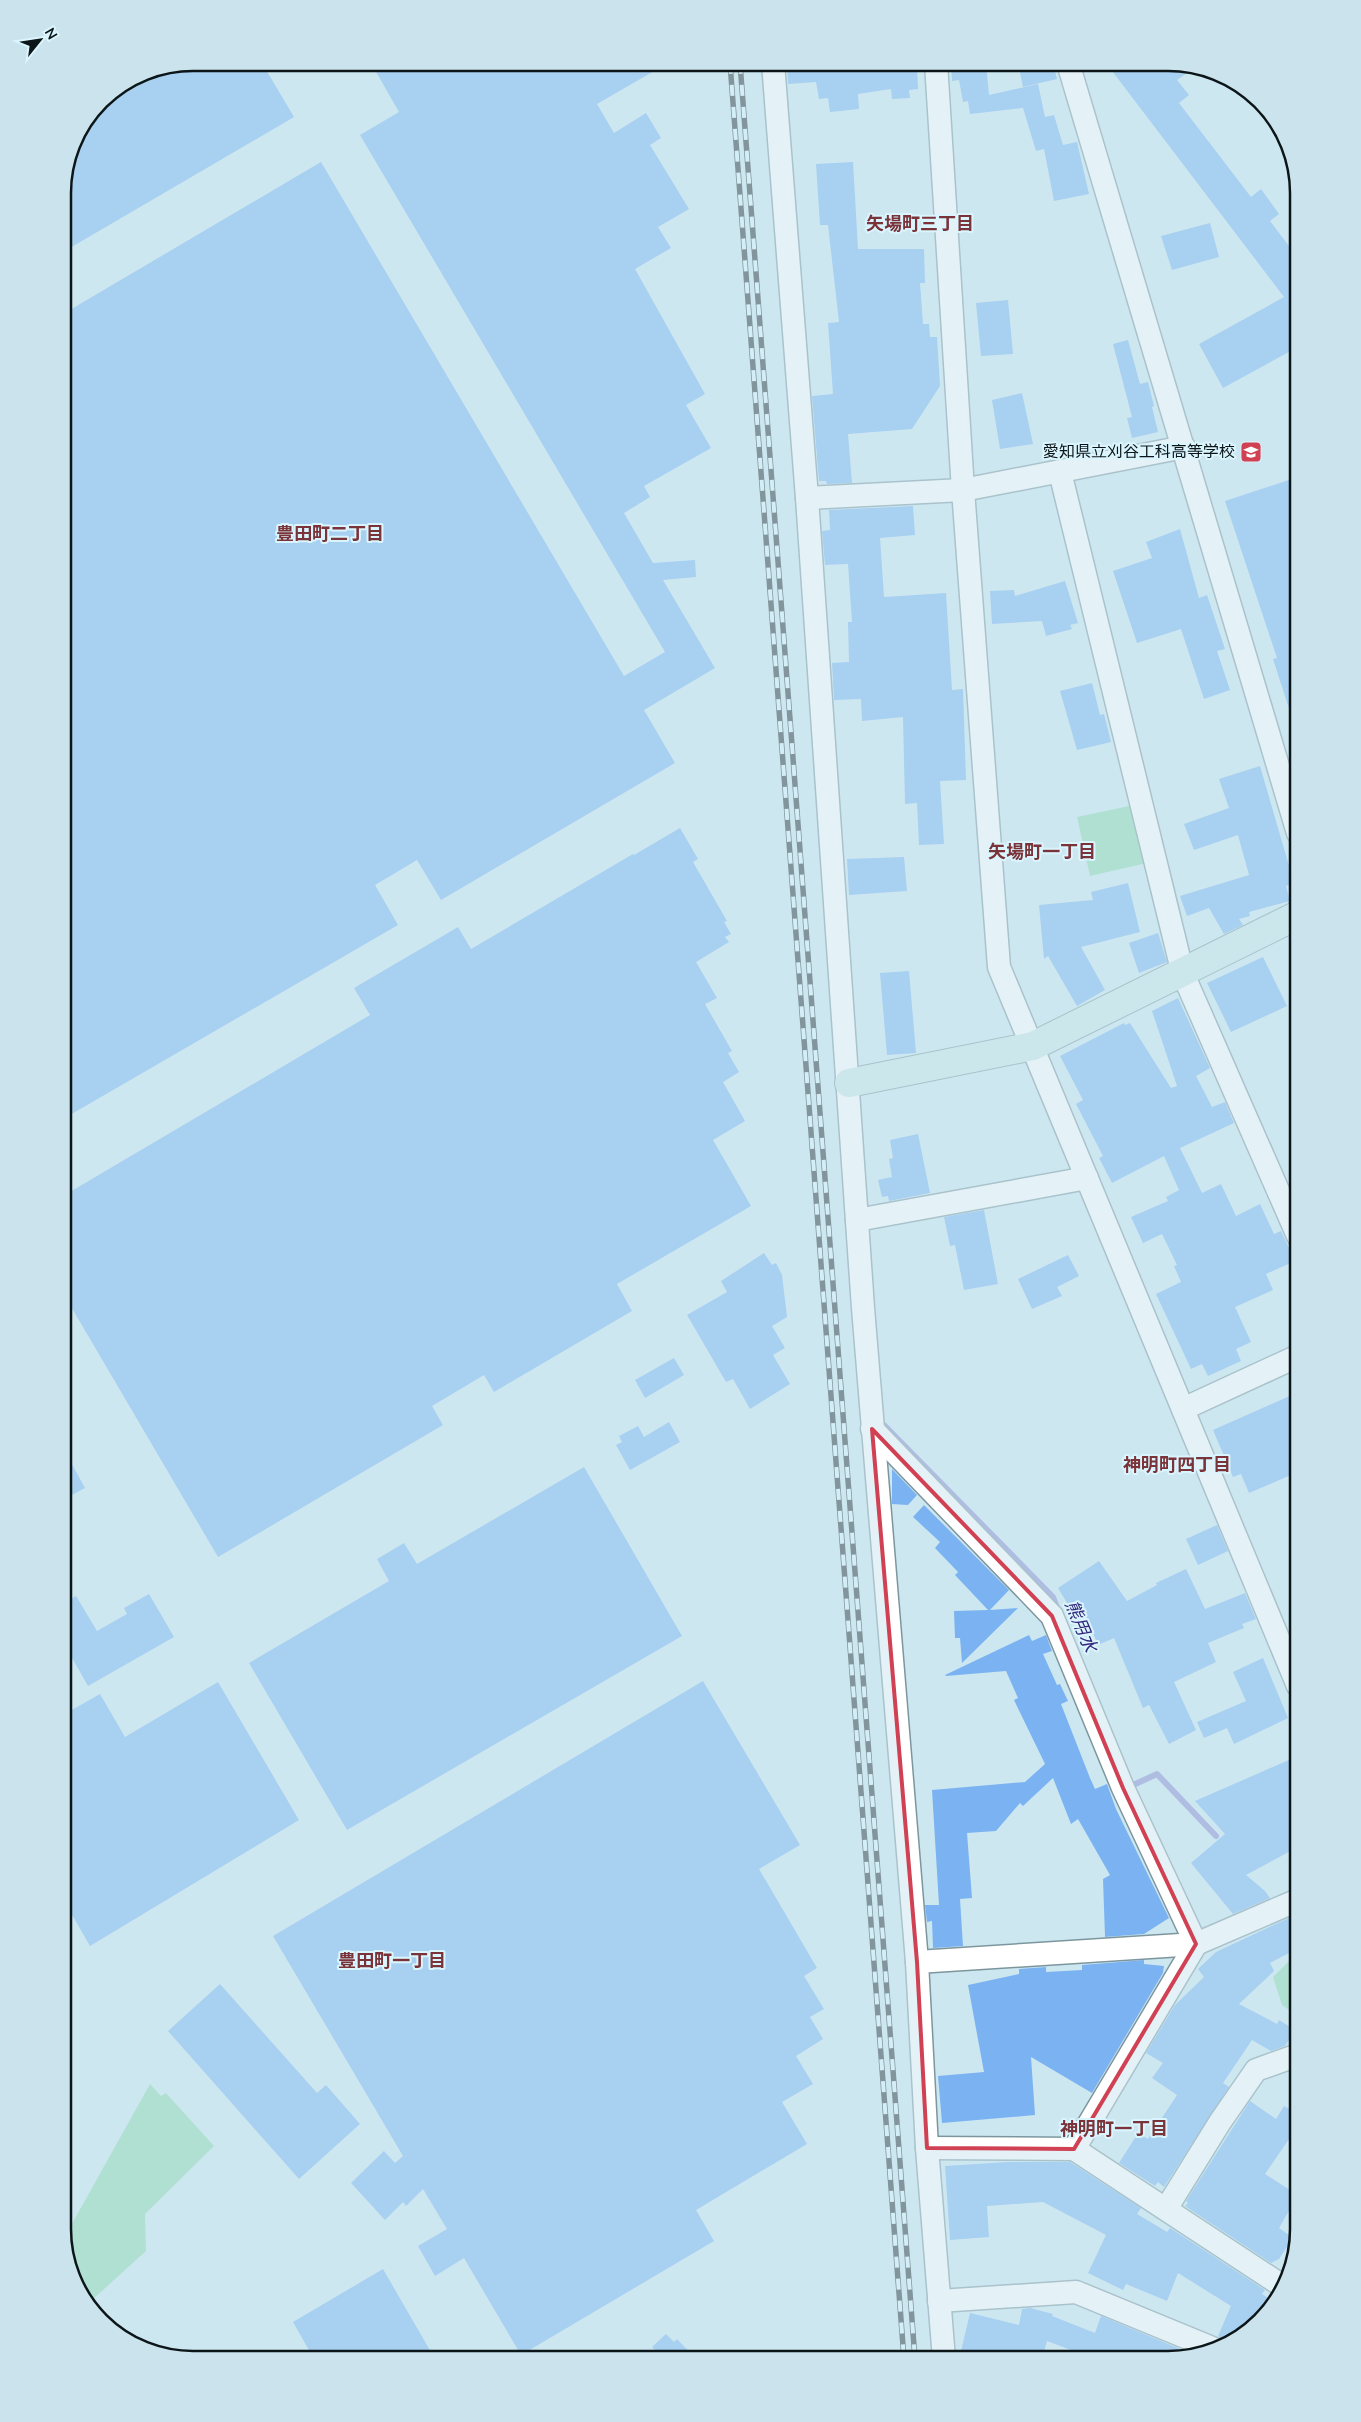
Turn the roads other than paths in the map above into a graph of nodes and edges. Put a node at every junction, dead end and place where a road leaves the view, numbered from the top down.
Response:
1 (774, 72) edge
2 (937, 72) edge
3 (1071, 72) edge
4 (1184, 447) junction
5 (1060, 472) junction
6 (963, 490) junction
7 (807, 498) junction
8 (1290, 806) edge
9 (1290, 919) edge
10 (1183, 974) junction
11 (1033, 1046) junction
12 (849, 1083) junction
13 (1087, 1178) junction
14 (1290, 1218) edge
15 (857, 1220) junction
16 (1290, 1360) edge
17 (1182, 1409) junction
18 (872, 1429) junction
19 (1290, 1667) edge
20 (1290, 1903) edge
21 (1196, 1944) junction
22 (917, 1962) junction
23 (1290, 2058) edge
24 (926, 2148) junction
25 (1074, 2148) junction
26 (1166, 2209) junction
27 (1277, 2282) edge
28 (939, 2301) junction
29 (1205, 2345) edge
30 (943, 2351) edge

1 - 7 street
2 - 6 street
3 - 4 street
4 - 5 street
4 - 8 street
5 - 6 street
5 - 10 street
6 - 7 street
6 - 11 street
7 - 12 street
9 - 10 street
10 - 11 street
10 - 14 street
11 - 12 street
11 - 13 street
12 - 15 street
13 - 15 street
13 - 17 street
15 - 18 street
16 - 17 street
17 - 19 street
18 - 21 street
18 - 22 street
20 - 21 street
21 - 22 street
21 - 25 street
22 - 24 street
23 - 26 street
24 - 25 street
24 - 28 street
25 - 26 street
26 - 27 street
28 - 29 street
28 - 30 street

